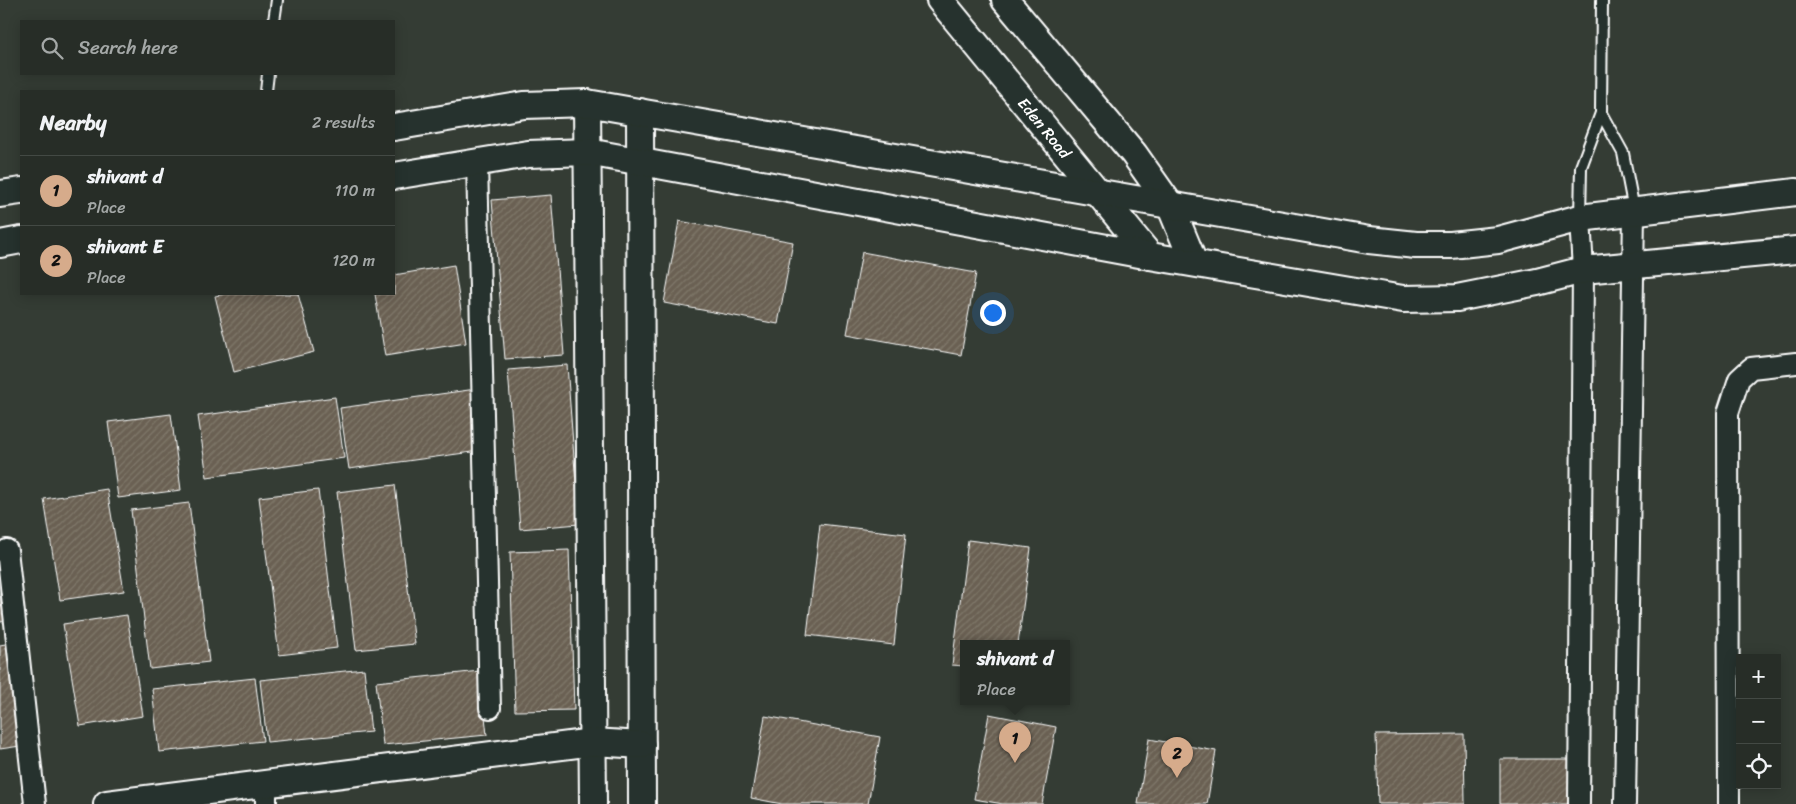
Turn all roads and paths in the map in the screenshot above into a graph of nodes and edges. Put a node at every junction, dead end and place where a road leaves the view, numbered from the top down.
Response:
1 (277, 0) edge
2 (940, 0) edge
3 (1005, 0) edge
4 (1602, 0) edge
5 (274, 20) edge
6 (268, 75) edge
7 (266, 90) edge
8 (587, 103) junction
9 (640, 112) junction
10 (1601, 113) junction
11 (395, 127) edge
12 (588, 152) junction
13 (640, 161) junction
14 (477, 162) junction
15 (395, 176) edge
16 (20, 191) edge
17 (1098, 192) junction
18 (1796, 192) edge
19 (0, 194) edge
20 (1170, 205) junction
21 (1634, 212) junction
22 (1580, 218) junction
23 (20, 240) edge
24 (0, 244) edge
25 (1796, 250) edge
26 (1150, 256) junction
27 (1194, 263) junction
28 (1632, 266) junction
29 (1583, 270) junction
30 (1796, 363) edge
31 (7, 550) dead end
32 (490, 708) dead end
33 (593, 742) junction
34 (642, 745) junction
35 (266, 794) edge
36 (145, 802) edge
37 (35, 804) edge
38 (107, 804) edge
39 (593, 804) edge
40 (642, 804) edge
41 (1579, 804) edge
42 (1625, 804) edge
43 (1729, 804) edge

1 - 5 lane
2 - 17 street, Eden Road
3 - 20 street
4 - 10 lane
6 - 7 lane
8 - 9 street
8 - 11 street
8 - 12 street
9 - 13 street
9 - 17 street
10 - 21 lane
10 - 22 lane
12 - 13 street
12 - 14 street
12 - 33 street
13 - 26 street
13 - 34 street
14 - 15 street
14 - 32 street
16 - 19 street
17 - 20 street
17 - 26 street, Eden Road
18 - 21 street
20 - 22 street
20 - 27 street
21 - 22 street
21 - 28 street
22 - 29 street
23 - 24 street
25 - 28 street
26 - 27 street
27 - 29 street
28 - 29 street
28 - 42 street
29 - 41 street
30 - 43 street
31 - 37 street
33 - 34 street
33 - 35 street
33 - 39 street
34 - 40 street
35 - 36 street
36 - 38 street

